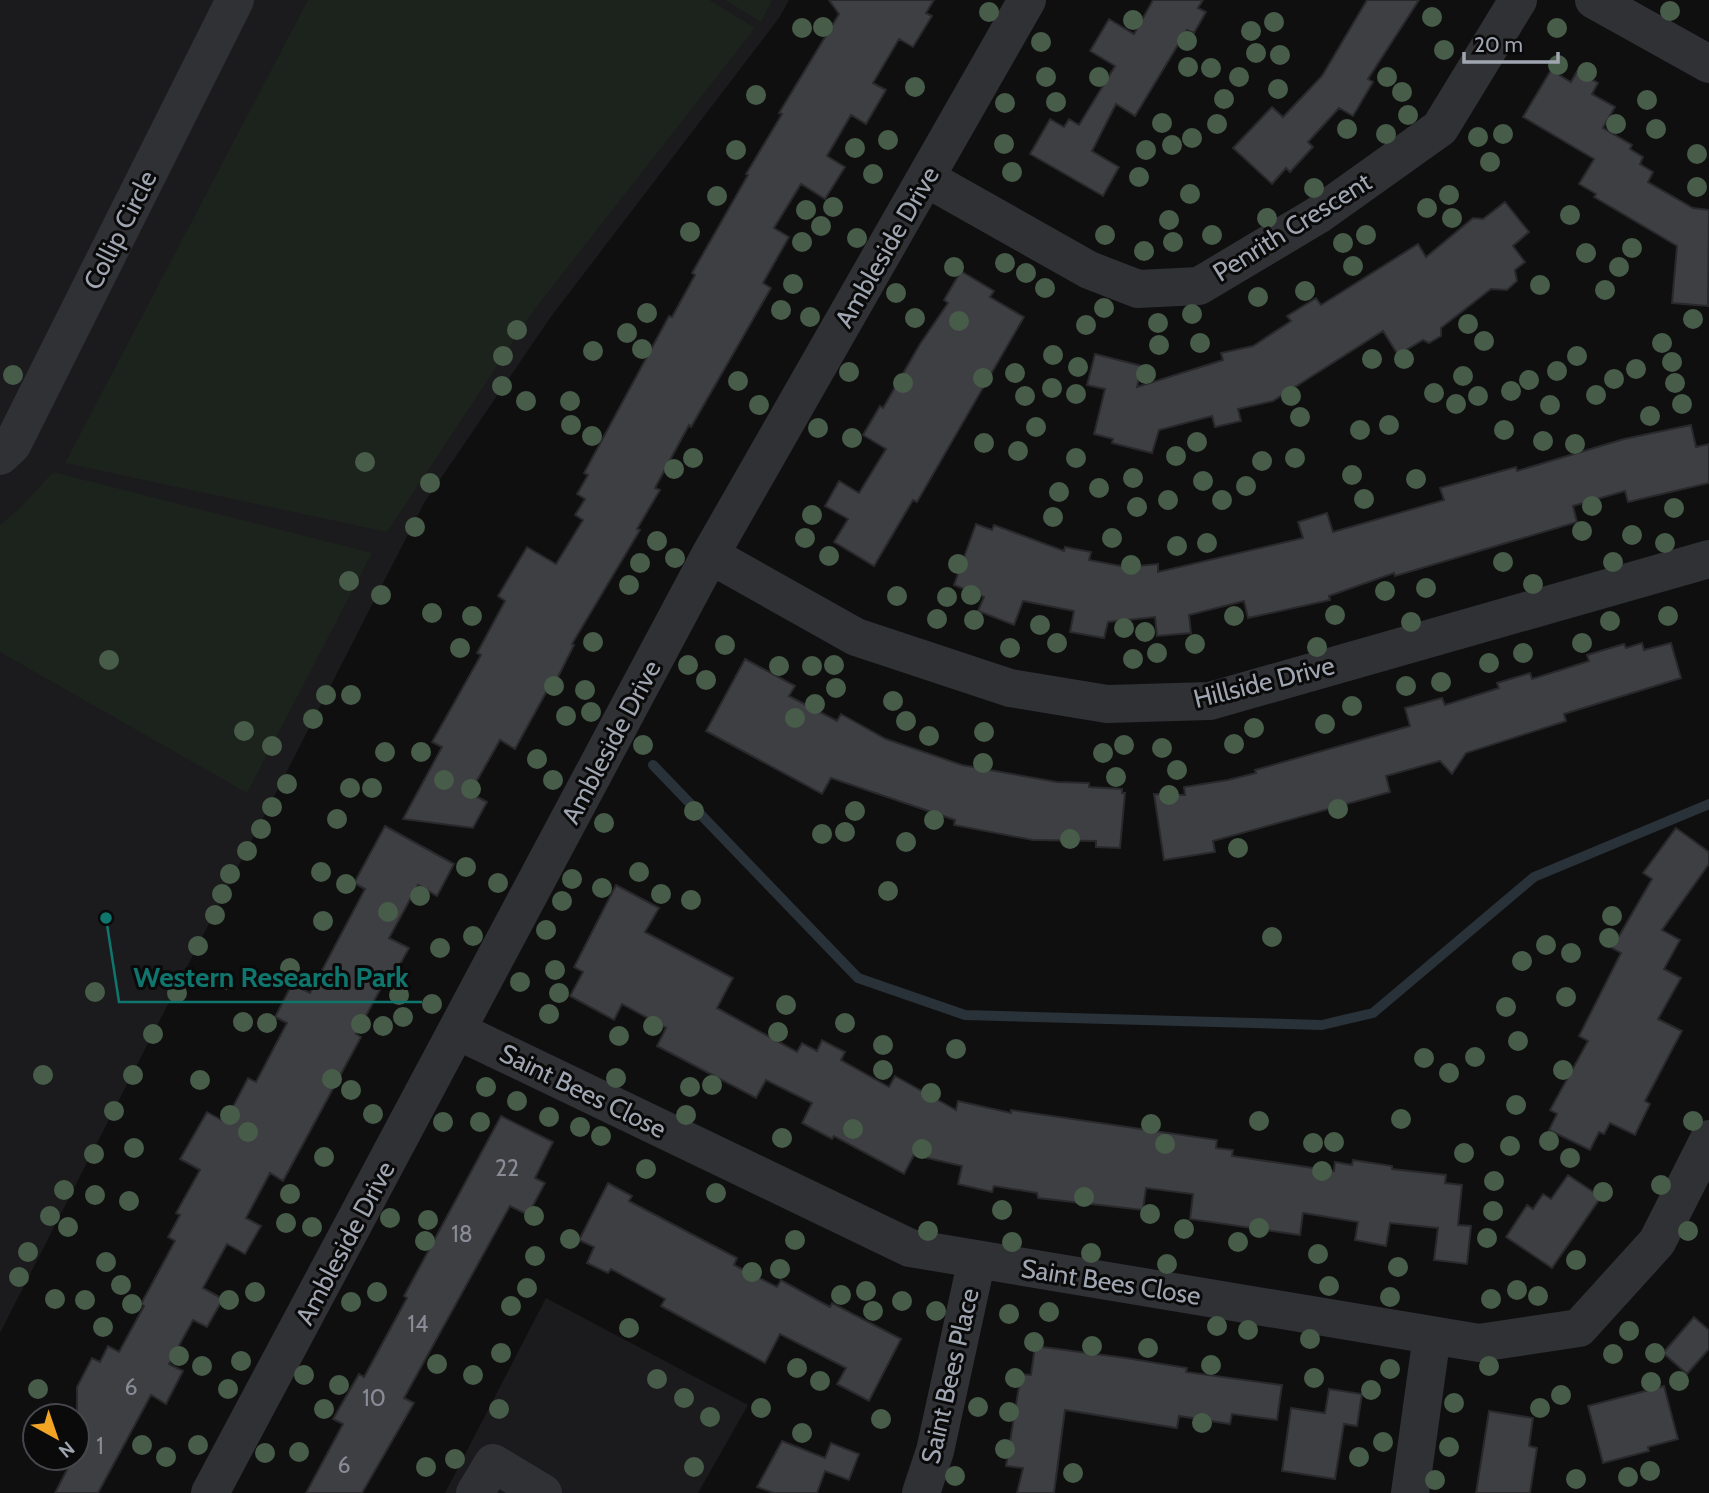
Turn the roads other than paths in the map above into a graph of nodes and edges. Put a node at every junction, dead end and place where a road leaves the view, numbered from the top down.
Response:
1 (235, 0) edge
2 (1027, 0) edge
3 (1518, 0) edge
4 (1594, 0) edge
5 (1709, 64) edge
6 (926, 178) junction
7 (0, 456) edge
8 (710, 555) junction
9 (1709, 559) edge
10 (458, 1031) junction
11 (1709, 1139) edge
12 (977, 1259) junction
13 (1432, 1335) junction
14 (210, 1493) edge
15 (475, 1493) edge
16 (543, 1493) edge
17 (921, 1493) edge
18 (1410, 1493) edge

1 - 7 street, Collip Circle
2 - 6 street, Ambleside Drive
3 - 6 street, Penrith Crescent
4 - 5 street
6 - 8 street, Ambleside Drive
8 - 9 street, Hillside Drive
8 - 10 street, Ambleside Drive
10 - 12 street, Saint Bees Close
10 - 14 street, Ambleside Drive
11 - 13 street, Saint Bees Close
12 - 13 street, Saint Bees Close
12 - 17 street, Saint Bees Place
13 - 18 street
15 - 16 street

